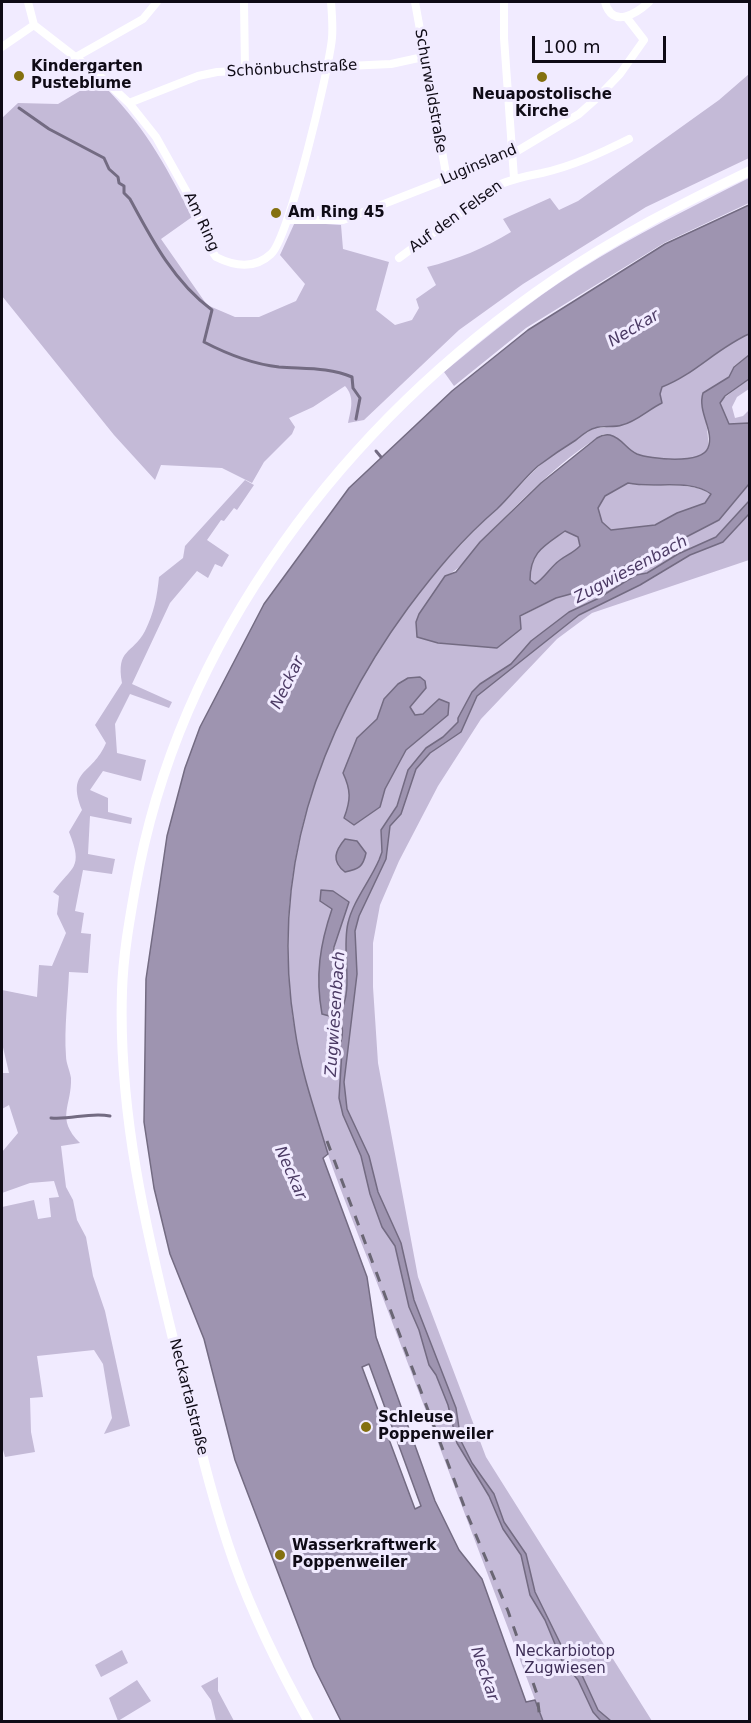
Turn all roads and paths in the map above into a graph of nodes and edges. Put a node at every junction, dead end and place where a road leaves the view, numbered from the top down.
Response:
1 (28, 2) edge
2 (157, 2) edge
3 (244, 2) edge
4 (331, 2) edge
5 (415, 2) edge
6 (504, 2) edge
7 (605, 2) edge
8 (649, 2) edge
9 (627, 18) junction
10 (34, 25) junction
11 (2, 47) edge
12 (76, 57) junction
13 (423, 57) junction
14 (327, 67) junction
15 (245, 69) junction
16 (129, 103) junction
17 (629, 139) dead end
18 (514, 153) junction
19 (750, 171) edge
20 (514, 178) junction
21 (447, 179) junction
22 (287, 220) junction
23 (399, 258) dead end
24 (309, 1722) edge

1 - 10 street
2 - 12 street
3 - 15 street
4 - 14 street, Am Ring
5 - 13 street, Schurwaldstraße
6 - 18 street, Auf den Felsen
7 - 9 street
8 - 9 street
9 - 18 street, Luginsland
10 - 11 street
10 - 12 street, Am Ring
12 - 16 street, Am Ring
13 - 14 street, Schönbuchstraße
13 - 21 street, Schurwaldstraße
14 - 15 street, Schönbuchstraße
14 - 22 street, Am Ring
15 - 16 street, Schönbuchstraße
16 - 22 street, Am Ring
17 - 20 street, Auf den Felsen
18 - 20 street, Auf den Felsen
18 - 21 street, Luginsland
19 - 24 main road, Neckartalstraße
20 - 23 street, Auf den Felsen
21 - 22 street, Luginsland

